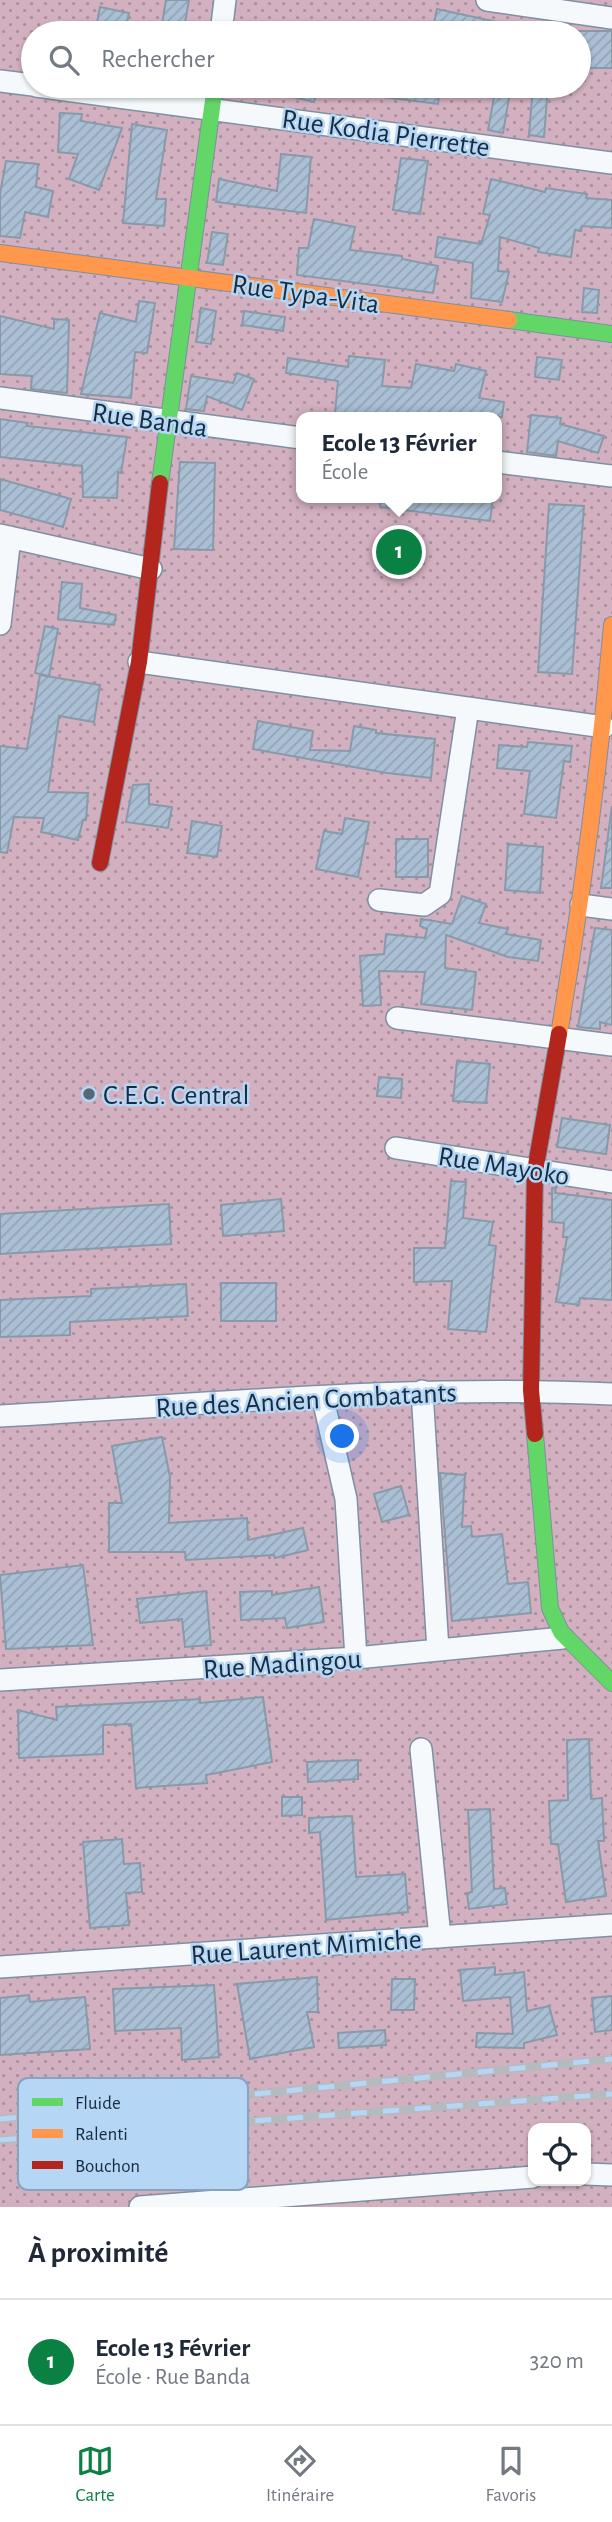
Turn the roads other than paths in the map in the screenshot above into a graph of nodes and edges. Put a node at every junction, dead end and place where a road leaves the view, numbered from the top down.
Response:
1 (225, 0) edge
2 (486, 0) edge
3 (612, 18) edge
4 (222, 21) edge
5 (0, 81) edge
6 (21, 84) edge
7 (131, 98) edge
8 (213, 98) edge
9 (212, 108) junction
10 (612, 163) edge
11 (0, 253) edge
12 (189, 278) junction
13 (612, 334) edge
14 (0, 398) edge
15 (167, 422) junction
16 (296, 437) edge
17 (502, 463) edge
18 (612, 476) edge
19 (5, 536) edge
20 (151, 569) junction
21 (0, 624) edge
22 (612, 625) edge
23 (139, 662) junction
24 (468, 708) junction
25 (604, 727) junction
26 (606, 763) edge
27 (100, 863) dead end
28 (379, 900) dead end
29 (581, 905) junction
30 (612, 909) edge
31 (397, 1018) dead end
32 (560, 1038) junction
33 (612, 1045) edge
34 (396, 1148) dead end
35 (535, 1171) junction
36 (612, 1182) edge
37 (531, 1390) junction
38 (422, 1391) junction
39 (612, 1394) edge
40 (323, 1399) junction
41 (0, 1416) edge
42 (563, 1638) junction
43 (438, 1650) junction
44 (356, 1658) junction
45 (0, 1680) edge
46 (612, 1682) edge
47 (421, 1749) dead end
48 (612, 1925) edge
49 (440, 1937) junction
50 (0, 1967) edge
51 (591, 2174) edge
52 (612, 2175) edge
53 (528, 2177) edge
54 (140, 2207) edge

1 - 4 street
2 - 3 street
5 - 6 street, Rue Kodia Pierrette
7 - 9 street, Rue Kodia Pierrette
8 - 9 street
9 - 10 street, Rue Kodia Pierrette
9 - 12 street
11 - 12 street, Rue Typa-Vita
12 - 13 street, Rue Typa-Vita
12 - 15 street
14 - 15 street, Rue Banda
15 - 16 street, Rue Banda
15 - 20 street
17 - 18 street
19 - 20 street
19 - 21 street
20 - 23 street
22 - 25 street
23 - 24 street
23 - 27 street
24 - 25 street
24 - 28 street
25 - 26 street
26 - 29 street
29 - 30 street
29 - 32 street
31 - 32 street
32 - 33 street
32 - 35 street
34 - 35 street, Rue Mayoko
35 - 36 street, Rue Mayoko
35 - 37 street
37 - 38 street, Rue des Ancien Combatants
37 - 39 street, Rue des Ancien Combatants
37 - 42 street
38 - 40 street, Rue des Ancien Combatants
38 - 43 street
40 - 41 street, Rue des Ancien Combatants
40 - 44 street
42 - 43 street, Rue Madingou
42 - 46 street
43 - 44 street, Rue Madingou
44 - 45 street, Rue Madingou
47 - 49 street
48 - 49 street, Rue Laurent Mimiche
49 - 50 street, Rue Laurent Mimiche
51 - 52 street
53 - 54 street

